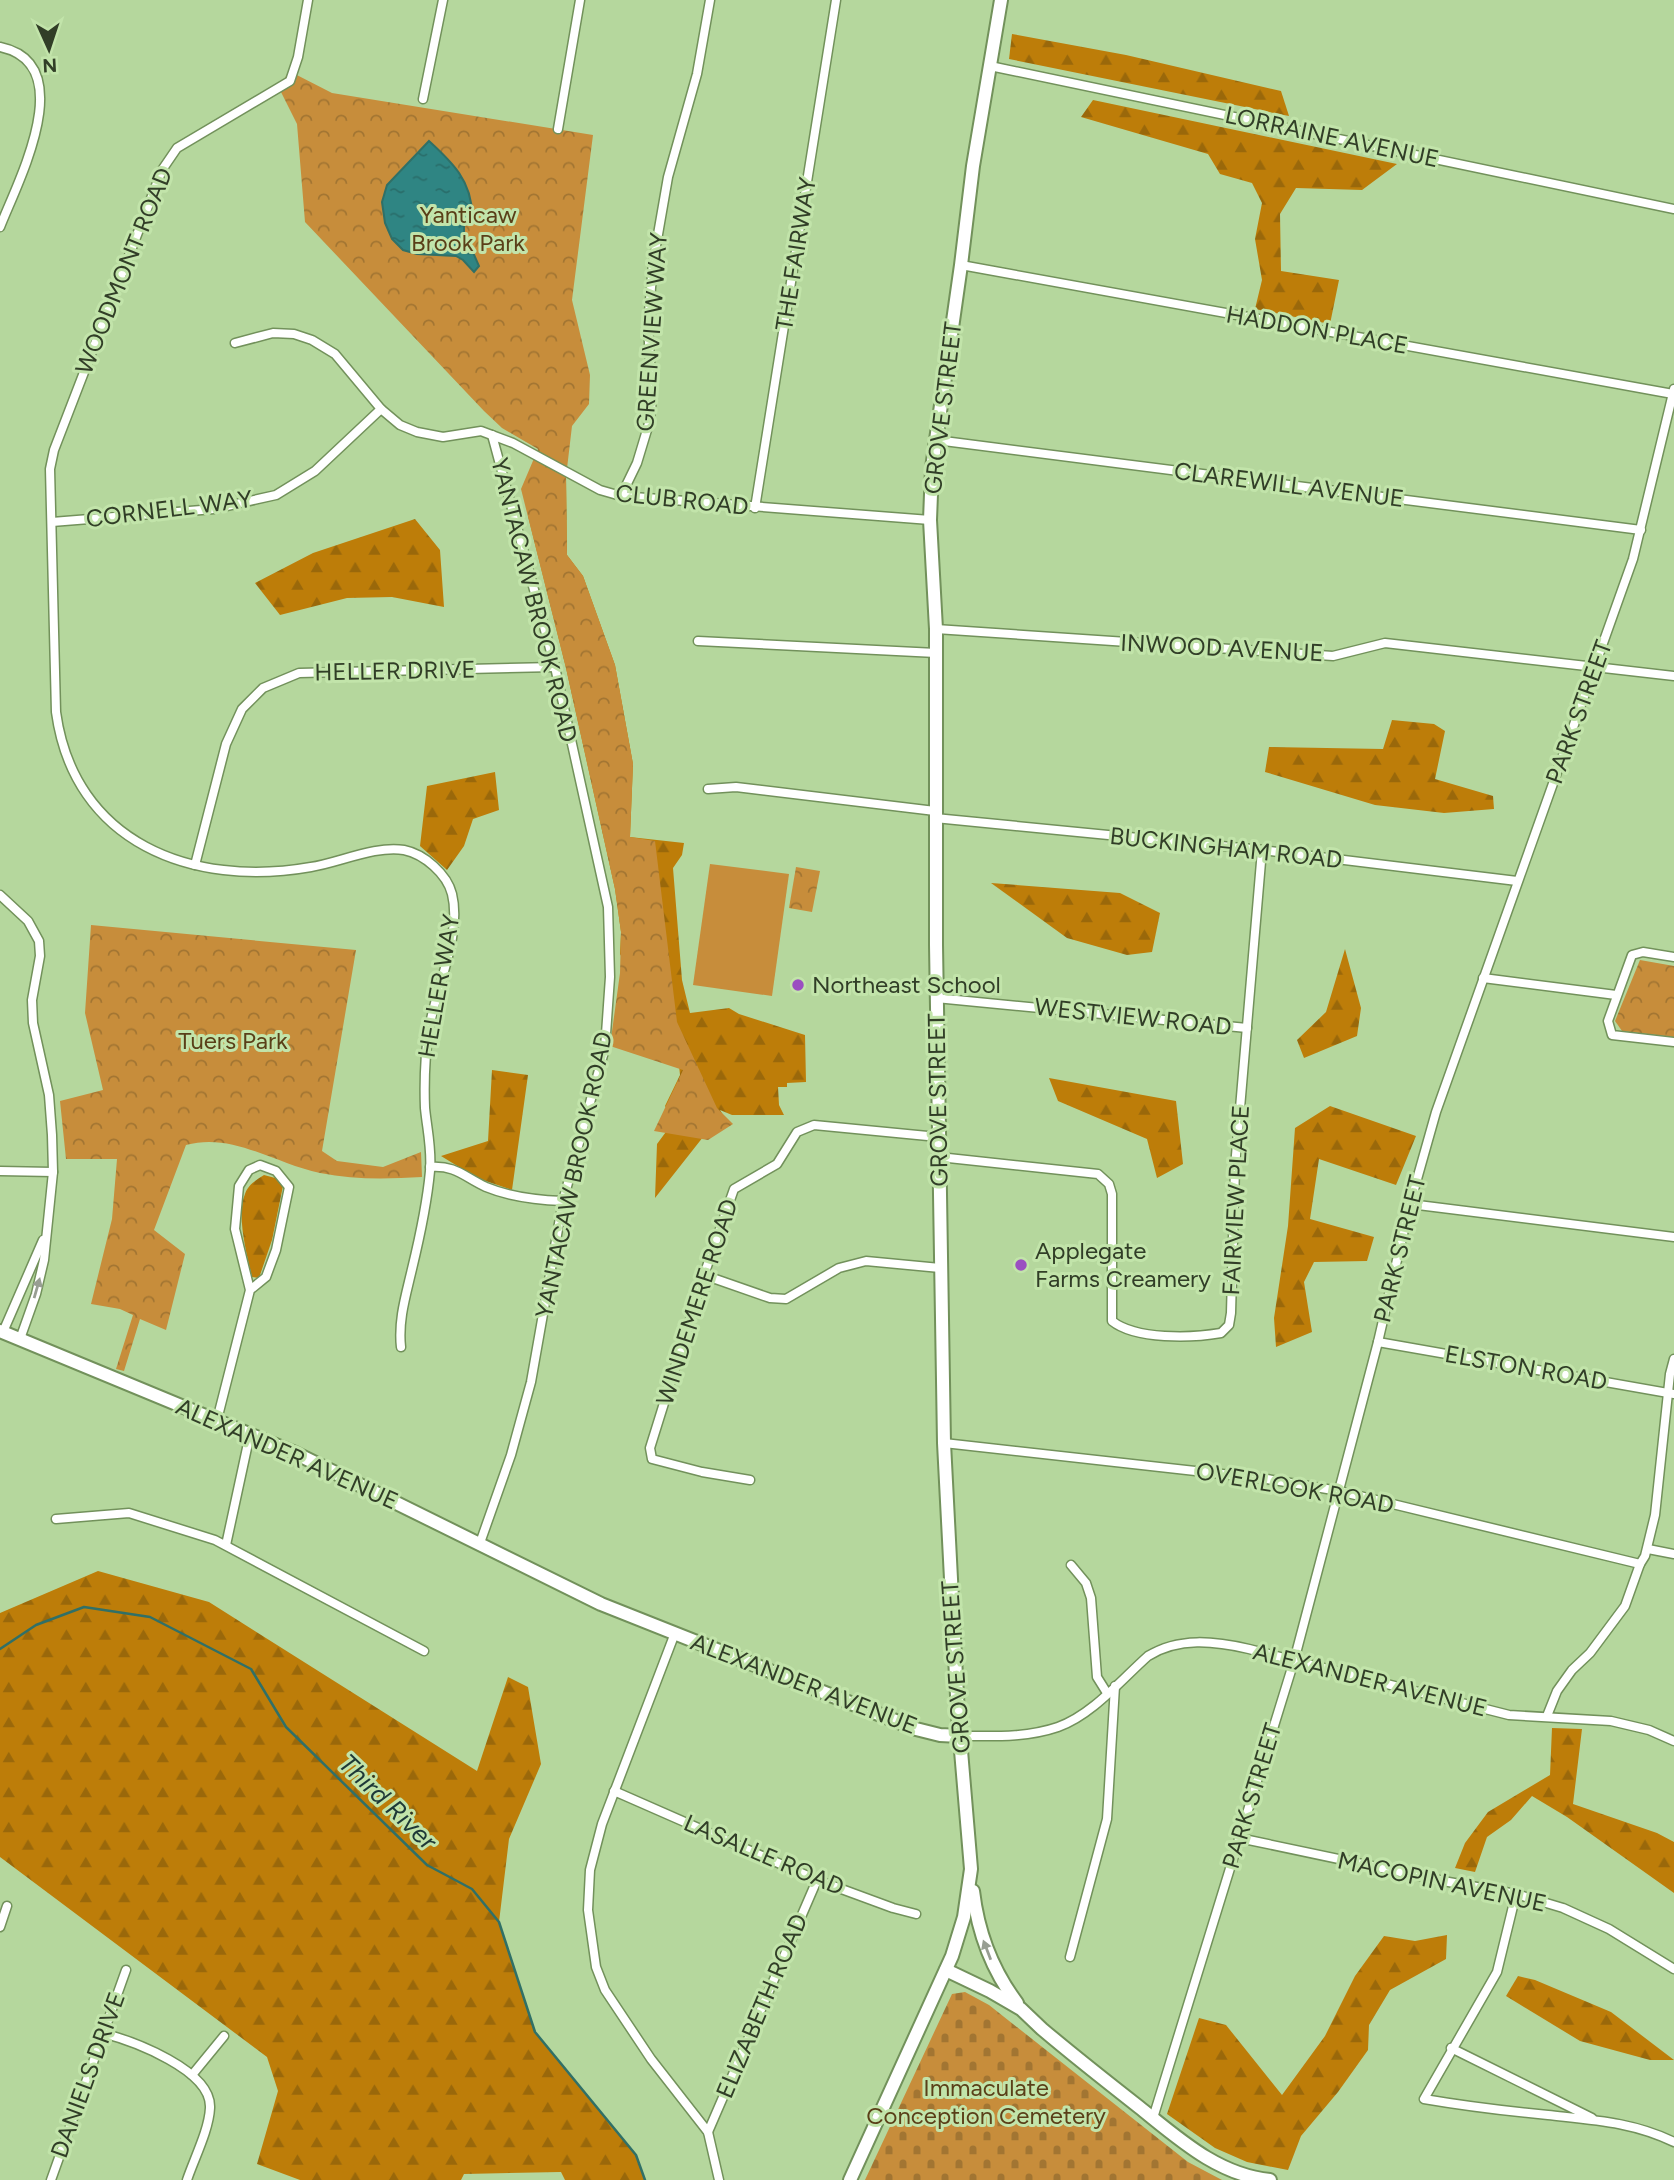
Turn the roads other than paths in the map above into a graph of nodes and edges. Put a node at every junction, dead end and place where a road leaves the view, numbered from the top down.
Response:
1 (307, 0) edge
2 (443, 0) edge
3 (580, 0) edge
4 (710, 0) edge
5 (836, 0) edge
6 (1001, 0) edge
7 (0, 47) edge
8 (990, 66) junction
9 (422, 99) dead end
10 (558, 129) dead end
11 (1674, 209) edge
12 (0, 227) edge
13 (961, 265) junction
14 (235, 344) dead end
15 (1673, 392) edge
16 (381, 409) junction
17 (492, 435) junction
18 (936, 440) junction
19 (621, 496) junction
20 (755, 508) junction
21 (930, 520) junction
22 (52, 522) junction
23 (1641, 530) junction
24 (936, 629) junction
25 (698, 641) dead end
26 (936, 653) junction
27 (555, 667) junction
28 (1595, 667) junction
29 (1674, 676) edge
30 (708, 789) dead end
31 (935, 815) junction
32 (1262, 850) junction
33 (195, 865) junction
34 (1517, 881) junction
35 (0, 895) edge
36 (1674, 957) edge
37 (1483, 978) junction
38 (1616, 995) junction
39 (936, 998) junction
40 (1247, 1028) junction
41 (1674, 1042) edge
42 (938, 1137) junction
43 (939, 1157) junction
44 (430, 1167) junction
45 (0, 1171) edge
46 (53, 1172) junction
47 (563, 1201) junction
48 (1410, 1204) junction
49 (46, 1234) junction
50 (1674, 1237) edge
51 (940, 1268) junction
52 (704, 1275) junction
53 (250, 1290) junction
54 (2, 1332) edge
55 (20, 1339) junction
56 (1378, 1342) junction
57 (401, 1347) dead end
58 (1674, 1359) edge
59 (1671, 1394) edge
60 (217, 1420) junction
61 (250, 1434) junction
62 (944, 1443) junction
63 (750, 1480) dead end
64 (1339, 1491) junction
65 (56, 1519) dead end
66 (480, 1543) junction
67 (226, 1545) junction
68 (1648, 1549) junction
69 (1674, 1555) edge
70 (1640, 1564) junction
71 (1071, 1565) dead end
72 (675, 1633) junction
73 (424, 1651) dead end
74 (1294, 1661) junction
75 (1115, 1686) junction
76 (1107, 1693) junction
77 (1547, 1716) junction
78 (960, 1736) junction
79 (1674, 1741) edge
80 (614, 1791) junction
81 (1239, 1838) junction
82 (971, 1869) junction
83 (817, 1880) junction
84 (1516, 1894) junction
85 (7, 1906) dead end
86 (916, 1914) dead end
87 (0, 1927) edge
88 (1070, 1957) dead end
89 (1674, 1969) edge
90 (126, 1970) dead end
91 (946, 1970) junction
92 (1021, 2009) junction
93 (102, 2033) junction
94 (224, 2036) dead end
95 (1451, 2048) junction
96 (192, 2075) junction
97 (1153, 2118) junction
98 (1598, 2120) junction
99 (708, 2132) junction
100 (1674, 2142) edge
101 (51, 2180) edge
102 (187, 2180) edge
103 (719, 2180) edge
104 (850, 2180) edge
105 (1270, 2180) edge

1 - 22 street, WOODMONT ROAD
2 - 9 street
3 - 10 street
4 - 19 street, GREENVIEW WAY
5 - 20 street, THE FAIRWAY
6 - 8 main road, GROVE STREET
7 - 12 street
8 - 11 street, LORRAINE AVENUE
8 - 13 main road, GROVE STREET
13 - 15 street, HADDON PLACE
13 - 18 main road, GROVE STREET
14 - 16 street, CLUB ROAD
15 - 23 street, PARK STREET
16 - 17 street, CLUB ROAD
16 - 22 street, CORNELL WAY
17 - 19 street, CLUB ROAD
17 - 27 street, YANTACAW BROOK ROAD
18 - 21 main road, GROVE STREET
18 - 23 street, CLAREWILL AVENUE
19 - 20 street, CLUB ROAD
20 - 21 street, CLUB ROAD
21 - 24 main road, GROVE STREET
22 - 33 street, HELLER WAY
23 - 28 street, PARK STREET
24 - 26 main road, GROVE STREET
24 - 28 street, INWOOD AVENUE
25 - 26 street
26 - 31 main road, GROVE STREET
27 - 33 street, HELLER DRIVE
27 - 47 street, YANTACAW BROOK ROAD
28 - 29 street, INWOOD AVENUE
28 - 34 street, PARK STREET
30 - 31 street, BUCKINGHAM ROAD
31 - 32 street, BUCKINGHAM ROAD
31 - 39 main road, GROVE STREET
32 - 34 street, BUCKINGHAM ROAD
32 - 40 street, FAIRVIEW PLACE
33 - 44 street, HELLER WAY
34 - 37 street, PARK STREET
35 - 46 street
36 - 38 street
37 - 38 street
37 - 48 street, PARK STREET
38 - 41 street
39 - 40 street, WESTVIEW ROAD
39 - 42 main road, GROVE STREET
40 - 43 street, FAIRVIEW PLACE
42 - 43 main road, GROVE STREET
42 - 52 street, WINDEMERE ROAD
43 - 51 main road, GROVE STREET
44 - 47 street
44 - 57 street, HELLER WAY
45 - 46 street
46 - 49 street
47 - 66 street, YANTACAW BROOK ROAD
48 - 50 street
48 - 56 street, PARK STREET
49 - 54 street
55 -> 49 street
51 - 52 street
51 - 62 main road, GROVE STREET
52 - 63 street, WINDEMERE ROAD
53 - 53 street
53 - 60 street
54 - 55 main road, ALEXANDER AVENUE
55 - 60 main road, ALEXANDER AVENUE
56 - 59 street, ELSTON ROAD
56 - 64 street, PARK STREET
58 - 59 street
59 - 68 street
60 - 61 main road, ALEXANDER AVENUE
61 - 66 main road, ALEXANDER AVENUE
61 - 67 street
62 - 64 street, OVERLOOK ROAD
62 - 78 main road, GROVE STREET
64 - 70 street, OVERLOOK ROAD
64 - 74 street, PARK STREET
65 - 67 street
66 - 72 main road, ALEXANDER AVENUE
67 - 73 street
68 - 69 street
68 - 70 street
70 - 77 street
71 - 76 street
72 - 78 main road, ALEXANDER AVENUE
72 - 80 street
74 - 75 street, ALEXANDER AVENUE
74 - 77 street, ALEXANDER AVENUE
74 - 81 street, PARK STREET
75 - 76 street, ALEXANDER AVENUE
75 - 88 street
76 - 78 street, ALEXANDER AVENUE
77 - 79 street, ALEXANDER AVENUE
78 - 82 main road, GROVE STREET
80 - 83 street, LASALLE ROAD
80 - 99 street
81 - 84 street, MACOPIN AVENUE
81 - 97 street, PARK STREET
82 - 91 main road, GROVE STREET
92 -> 82 main road
83 - 86 street, LASALLE ROAD
83 - 99 street, ELIZABETH ROAD
84 - 89 street, MACOPIN AVENUE
84 - 95 street
85 - 87 street
90 - 93 street, DANIELS DRIVE
91 - 92 main road
91 - 104 main road, GROVE STREET
92 - 97 main road
93 - 96 street
93 - 101 street, DANIELS DRIVE
94 - 96 street
95 - 98 street
95 - 98 street
96 - 102 street
97 - 105 main road
98 - 100 street
99 - 103 street

